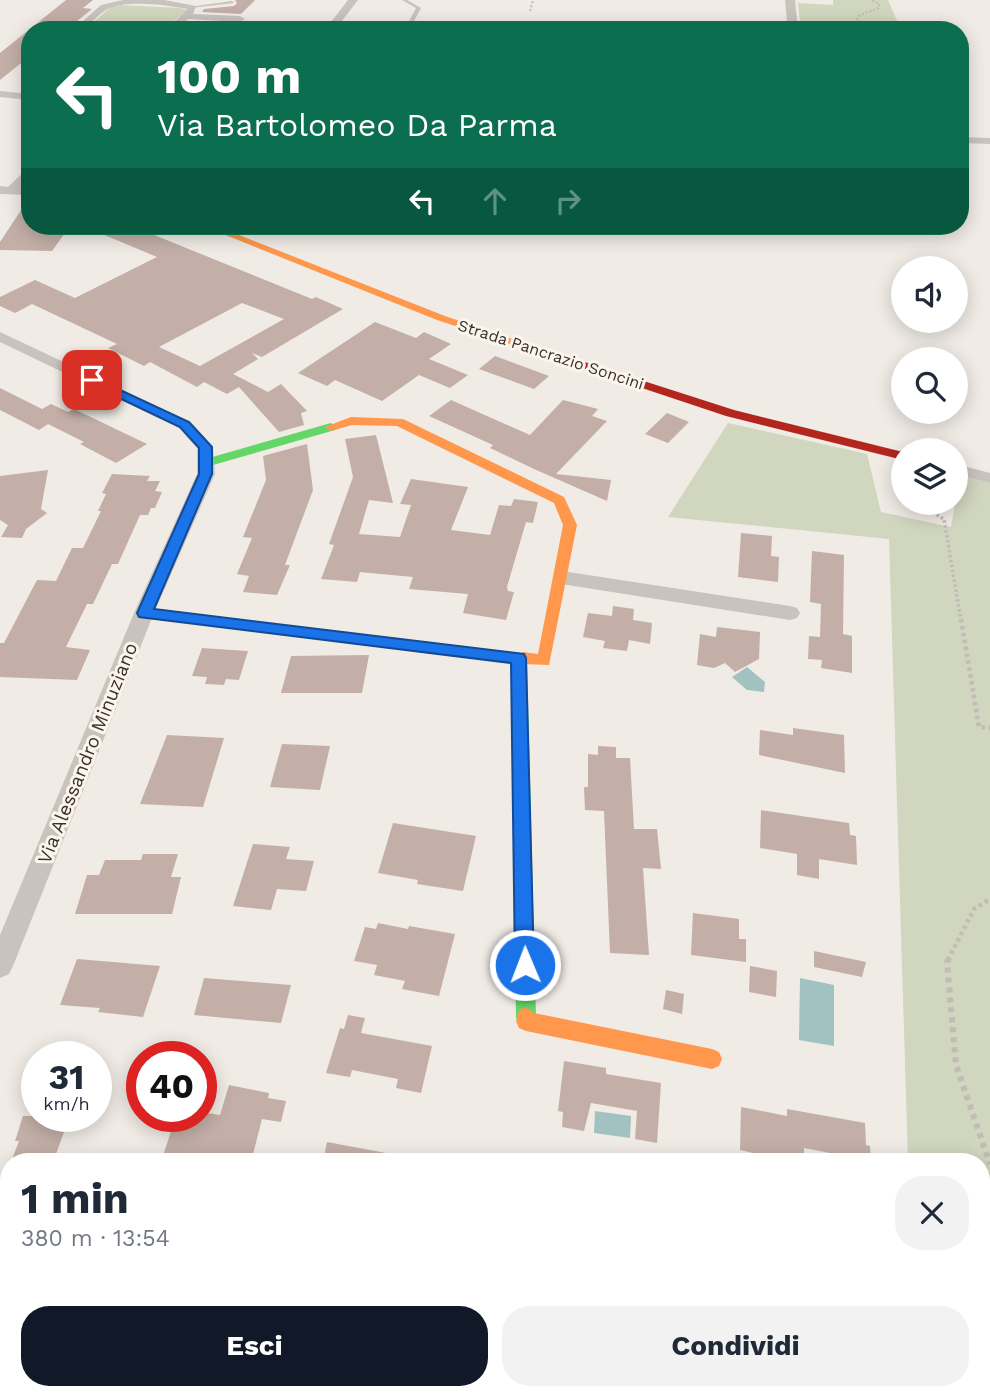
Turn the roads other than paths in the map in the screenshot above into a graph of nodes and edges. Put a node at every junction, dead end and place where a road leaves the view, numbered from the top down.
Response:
1 (354, 0) edge
2 (404, 0) edge
3 (790, 0) edge
4 (232, 2) dead end
5 (189, 11) junction
6 (240, 19) dead end
7 (88, 21) edge
8 (180, 21) edge
9 (337, 21) edge
10 (411, 21) edge
11 (792, 21) edge
12 (0, 94) edge
13 (21, 96) edge
14 (969, 140) edge
15 (990, 141) edge
16 (21, 178) edge
17 (6, 190) edge
18 (231, 235) edge
19 (0, 336) edge
20 (891, 453) edge
21 (206, 463) junction
22 (968, 472) edge
23 (990, 478) edge
24 (562, 578) junction
25 (790, 612) dead end
26 (145, 613) junction
27 (519, 658) junction
28 (0, 966) edge
29 (712, 1059) dead end

1 - 9 street
2 - 10 lane
3 - 11 street
4 - 5 lane
5 - 6 street
5 - 7 street
5 - 8 street
12 - 13 street
14 - 15 street
16 - 17 street
18 - 20 street, Strada Pancrazio Soncini
19 - 21 street
21 - 24 street
21 - 26 street, Via Alessandro Minuziano
22 - 23 street
24 - 25 street
24 - 27 street
26 - 27 street
26 - 28 street, Via Alessandro Minuziano
27 - 29 street

